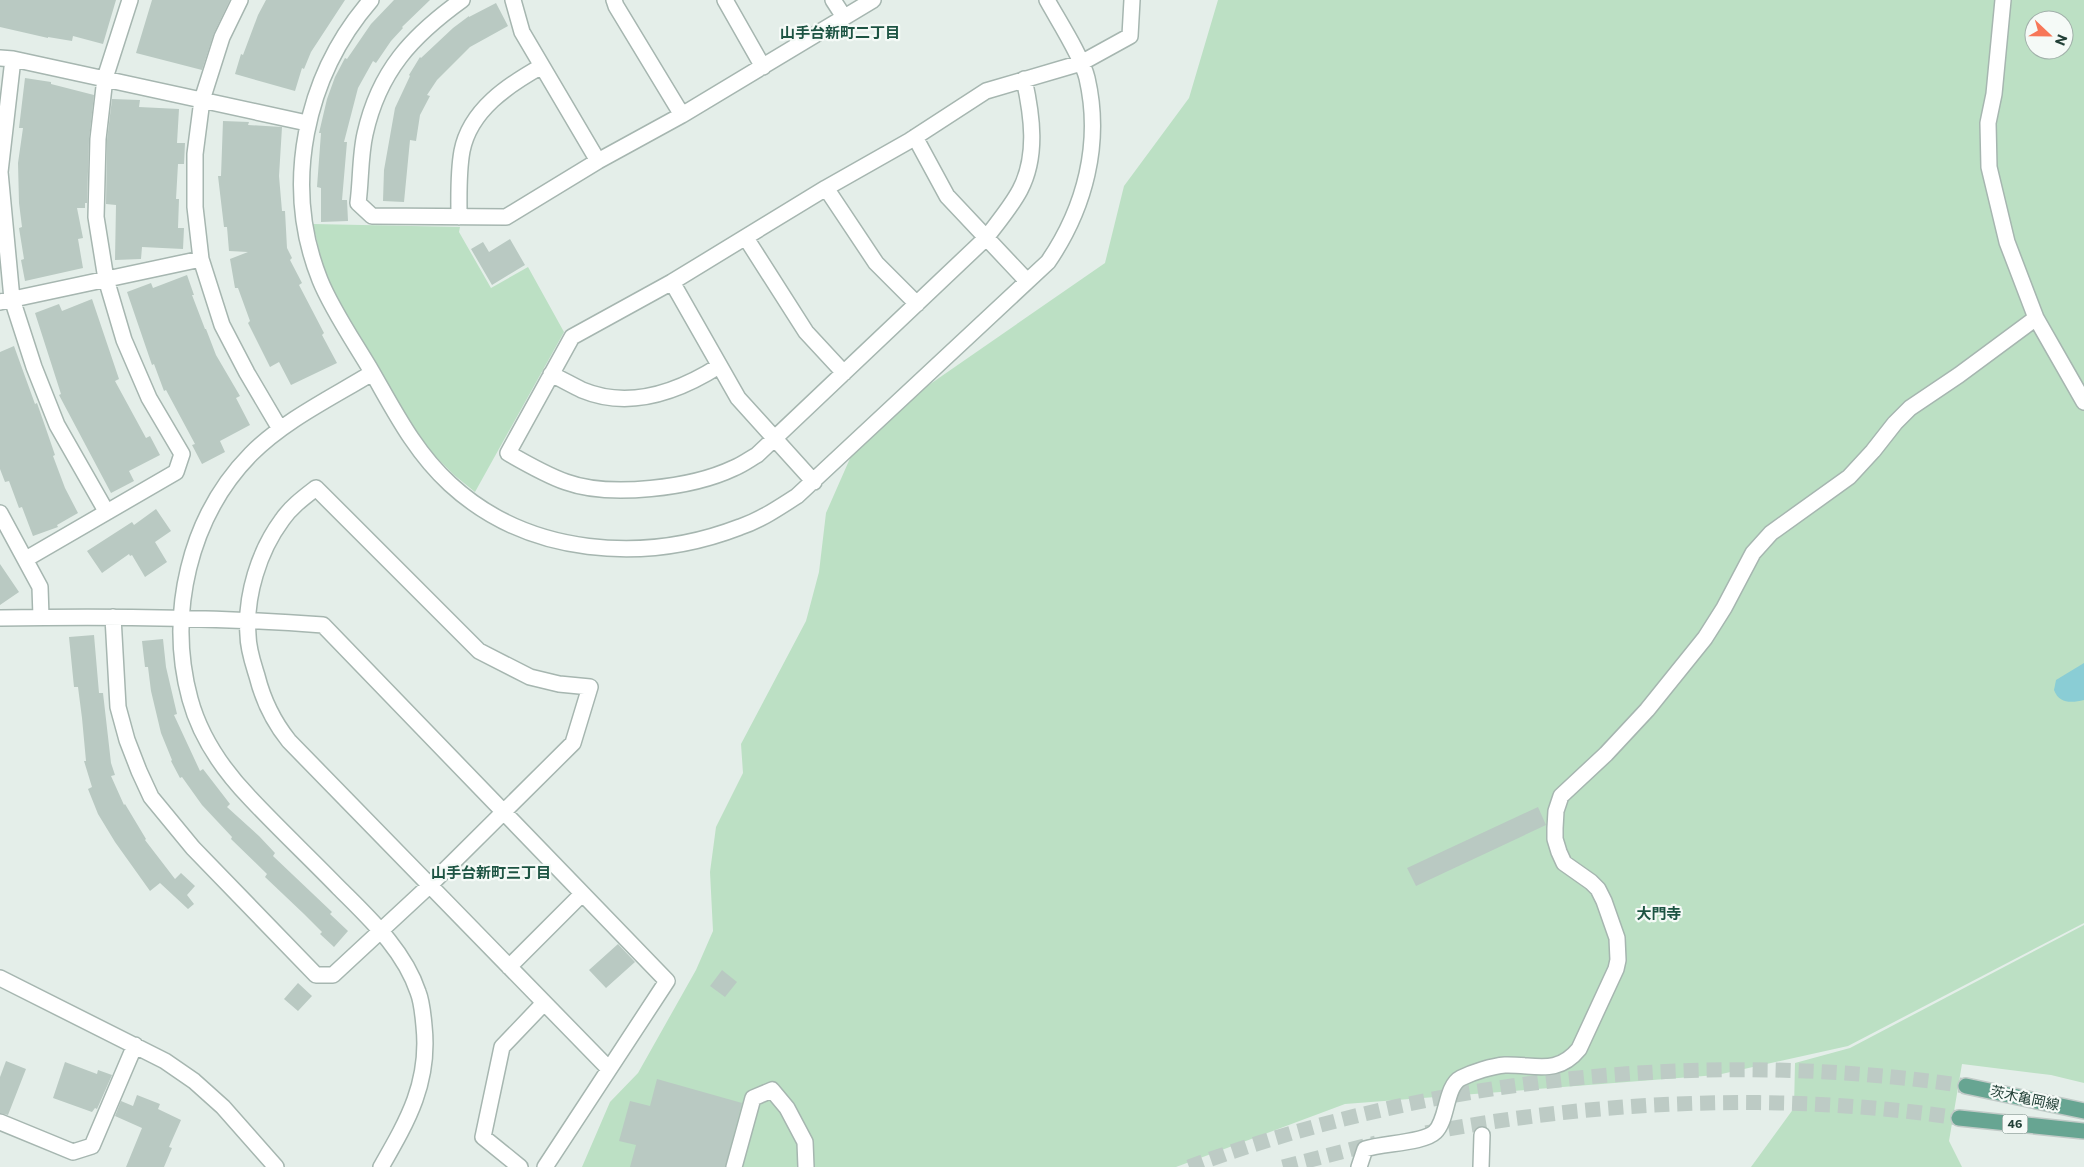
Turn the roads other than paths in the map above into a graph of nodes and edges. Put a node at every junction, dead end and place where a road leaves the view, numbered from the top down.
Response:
1 (130, 0) edge
2 (240, 0) edge
3 (371, 0) edge
4 (462, 0) edge
5 (512, 0) edge
6 (614, 0) edge
7 (725, 0) edge
8 (833, 0) edge
9 (873, 0) edge
10 (1047, 0) edge
11 (1132, 0) edge
12 (2003, 0) edge
13 (844, 17) junction
14 (6, 59) edge
15 (1081, 63) junction
16 (542, 66) junction
17 (763, 66) junction
18 (105, 78) junction
19 (1024, 79) junction
20 (202, 100) junction
21 (682, 115) junction
22 (307, 123) junction
23 (915, 137) junction
24 (598, 161) junction
25 (826, 188) junction
26 (459, 217) junction
27 (746, 238) junction
28 (986, 238) junction
29 (201, 259) junction
30 (106, 279) junction
31 (1027, 281) junction
32 (672, 282) junction
33 (6, 300) edge
34 (917, 304) junction
35 (2036, 318) junction
36 (719, 366) junction
37 (372, 373) junction
38 (844, 373) junction
39 (551, 374) junction
40 (2084, 402) edge
41 (280, 428) junction
42 (775, 438) junction
43 (814, 482) junction
44 (106, 511) junction
45 (0, 512) edge
46 (26, 559) junction
47 (40, 617) junction
48 (113, 617) junction
49 (182, 617) junction
50 (0, 618) edge
51 (248, 620) junction
52 (503, 813) junction
53 (429, 886) junction
54 (582, 894) junction
55 (382, 931) junction
56 (509, 967) junction
57 (1, 980) edge
58 (544, 1003) junction
59 (135, 1044) junction
60 (609, 1069) junction
61 (1966, 1086) tunnel mouth
62 (2080, 1110) edge
63 (1959, 1118) tunnel mouth
64 (0, 1122) edge
65 (2078, 1131) edge
66 (1482, 1135) dead end
67 (276, 1167) edge
68 (381, 1167) edge
69 (520, 1167) edge
70 (545, 1167) edge
71 (734, 1167) edge
72 (806, 1167) edge
73 (1359, 1167) edge
74 (1481, 1167) edge

1 - 18 street
2 - 20 street
3 - 22 street
4 - 26 street
5 - 16 street
6 - 21 street
7 - 17 street
8 - 13 street
9 - 13 street
10 - 15 street
11 - 15 street
12 - 35 street
13 - 17 street
14 - 18 street
14 - 33 street
15 - 19 street
15 - 31 street
16 - 24 street
16 - 26 street
17 - 21 street
18 - 20 street
18 - 30 street
19 - 23 street
19 - 28 street
20 - 22 street
20 - 29 street
21 - 24 street
22 - 37 street
23 - 25 street
23 - 28 street
24 - 26 street
25 - 27 street
25 - 34 street
27 - 32 street
27 - 38 street
28 - 31 street
28 - 34 street
29 - 30 street
29 - 41 street
30 - 33 street
30 - 44 street
31 - 43 street
32 - 36 street
32 - 39 street
33 - 44 street
34 - 38 street
35 - 40 street
35 - 73 street
36 - 39 street
36 - 42 street
37 - 41 street
37 - 43 street
38 - 42 street
39 - 42 street
41 - 49 street
42 - 43 street
44 - 46 street
45 - 46 street
46 - 47 street
47 - 48 street
47 - 50 street
48 - 49 street
48 - 55 street
49 - 51 street
49 - 55 street
51 - 52 street
51 - 52 street
51 - 53 street
52 - 53 street
52 - 54 street
53 - 55 street
53 - 56 street
54 - 56 street
54 - 60 street
55 - 68 street
56 - 58 street
57 - 59 street
58 - 60 street
58 - 69 street
59 - 64 street
59 - 67 street
60 - 70 street
61 - 62 main road, 茨木亀岡線 / 46
63 - 65 main road, 茨木亀岡線 / 46
66 - 74 street
71 - 72 street

